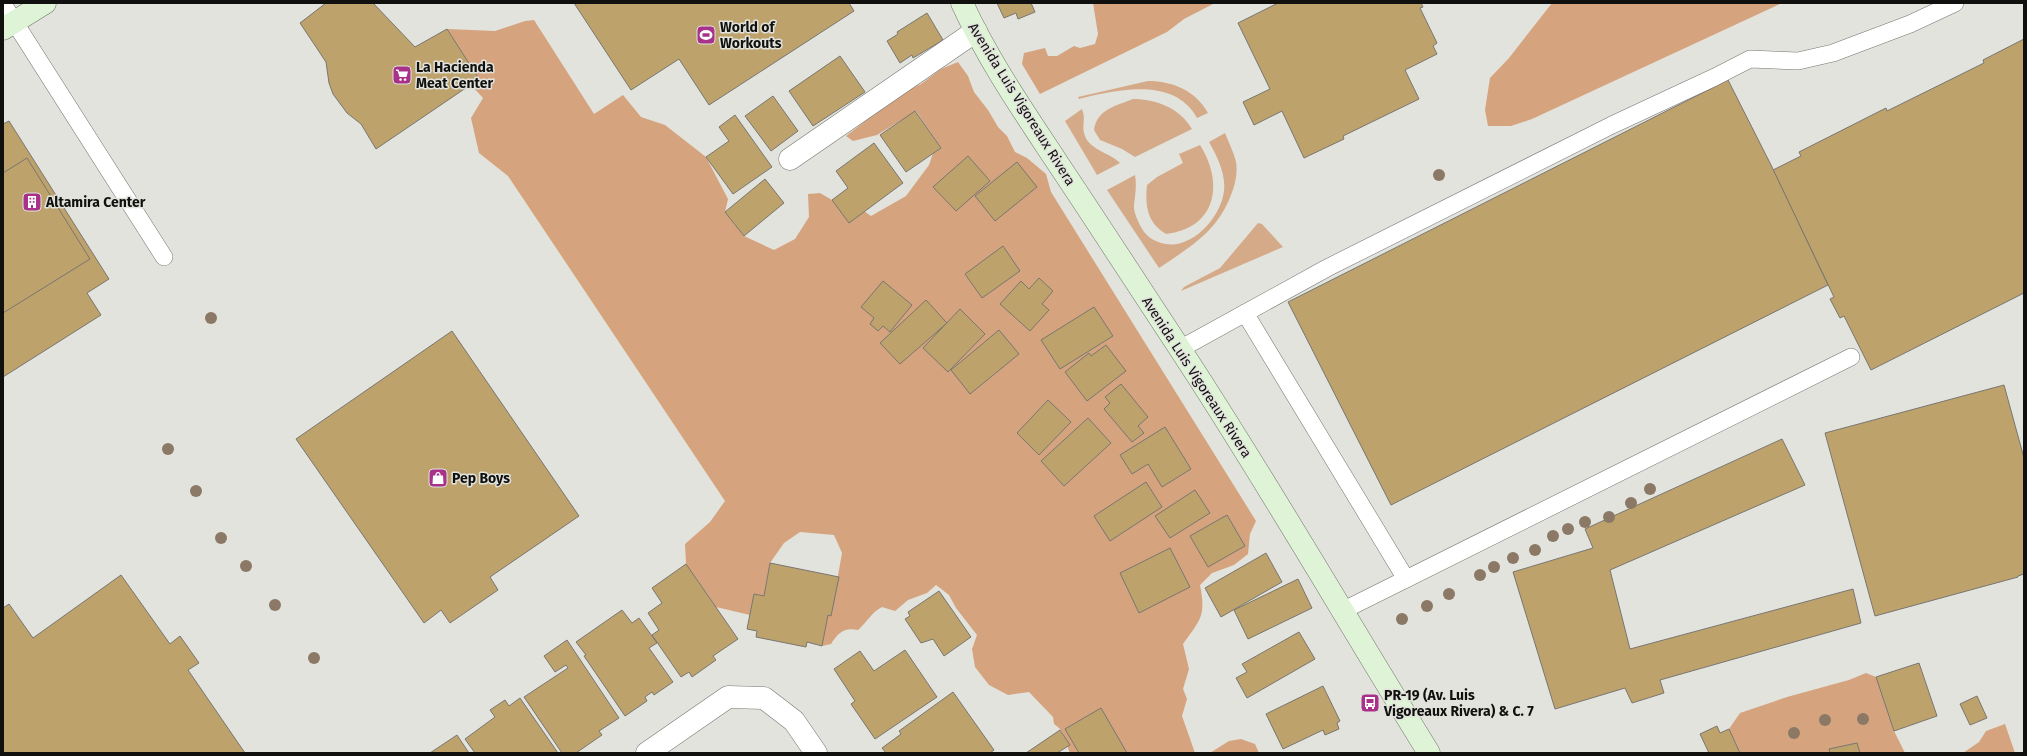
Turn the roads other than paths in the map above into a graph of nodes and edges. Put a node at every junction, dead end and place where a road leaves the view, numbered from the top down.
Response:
1 (45, 3) edge
2 (962, 3) edge
3 (1955, 3) edge
4 (7, 18) edge
5 (976, 31) junction
6 (790, 159) dead end
7 (164, 257) dead end
8 (1245, 313) junction
9 (1180, 350) junction
10 (1850, 357) dead end
11 (1406, 579) junction
12 (1344, 610) junction
13 (647, 753) edge
14 (816, 753) edge
15 (1429, 753) edge

1 - 4 main road
2 - 5 main road, Avenida Luis Vigoreaux Rivera
3 - 8 lane
4 - 7 lane
5 - 6 street
5 - 9 main road, Avenida Luis Vigoreaux Rivera
8 - 9 lane
8 - 11 lane
9 - 12 main road, Avenida Luis Vigoreaux Rivera
10 - 11 lane
11 - 12 lane
12 - 15 main road, Avenida Luis Vigoreaux Rivera
13 - 14 street

